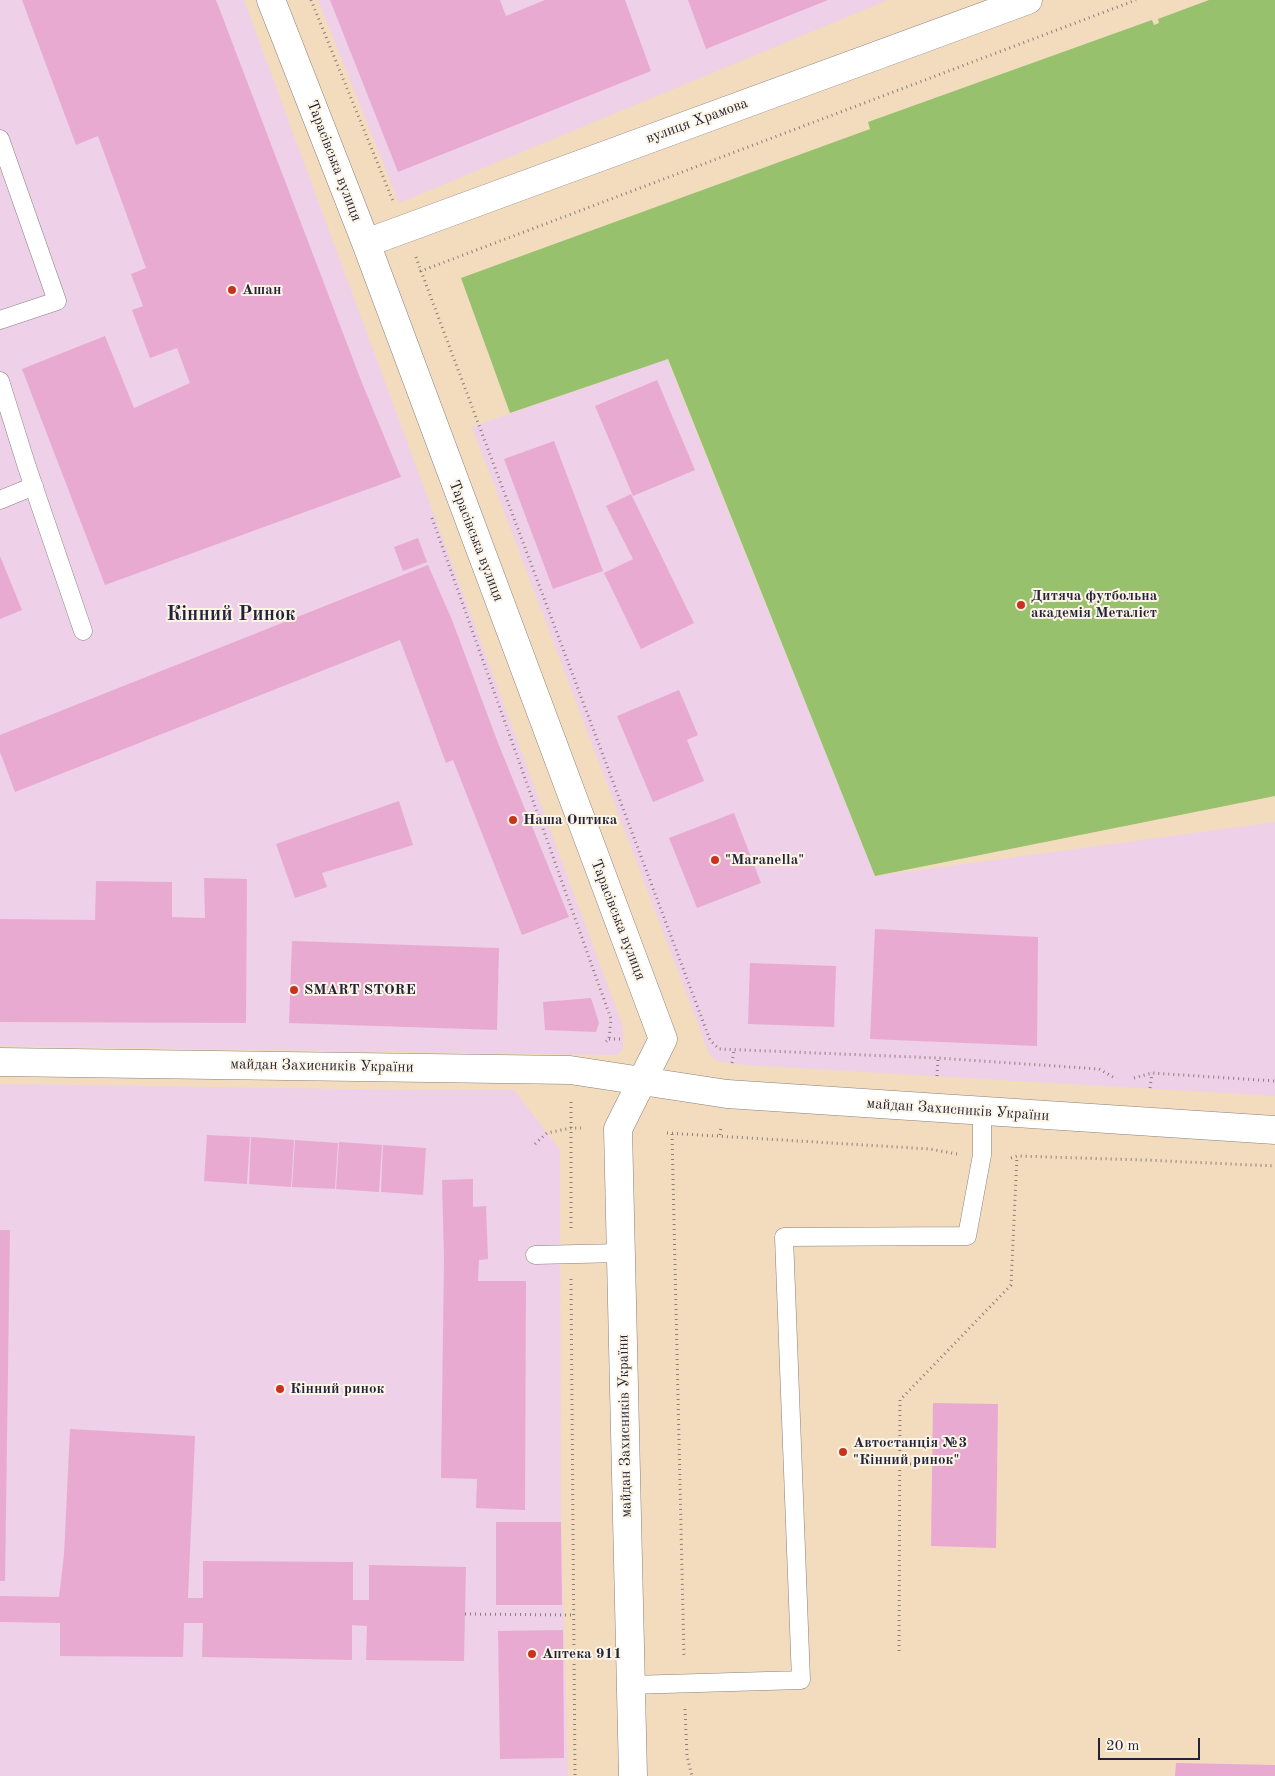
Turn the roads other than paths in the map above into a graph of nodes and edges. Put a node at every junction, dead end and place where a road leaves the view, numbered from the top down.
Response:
1 (271, 0) edge
2 (1028, 0) edge
3 (0, 139) edge
4 (366, 242) junction
5 (0, 320) edge
6 (0, 381) edge
7 (34, 486) junction
8 (0, 500) edge
9 (83, 631) dead end
10 (0, 1062) edge
11 (643, 1081) junction
12 (982, 1112) junction
13 (1275, 1130) edge
14 (621, 1253) junction
15 (535, 1256) dead end
16 (631, 1685) junction
17 (633, 1776) edge

1 - 4 street, Тарасівська вулиця
2 - 4 street, вулиця Храмова
3 - 5 lane
4 - 11 street, Тарасівська вулиця
6 - 7 lane
7 - 8 lane
7 - 9 lane
10 - 11 street, майдан Захисників України
11 - 12 street, майдан Захисників України
11 - 14 street, майдан Захисників України
12 - 13 street, майдан Захисників України
12 - 16 lane
14 - 15 lane
14 - 16 street, майдан Захисників України
16 - 17 street, майдан Захисників України

